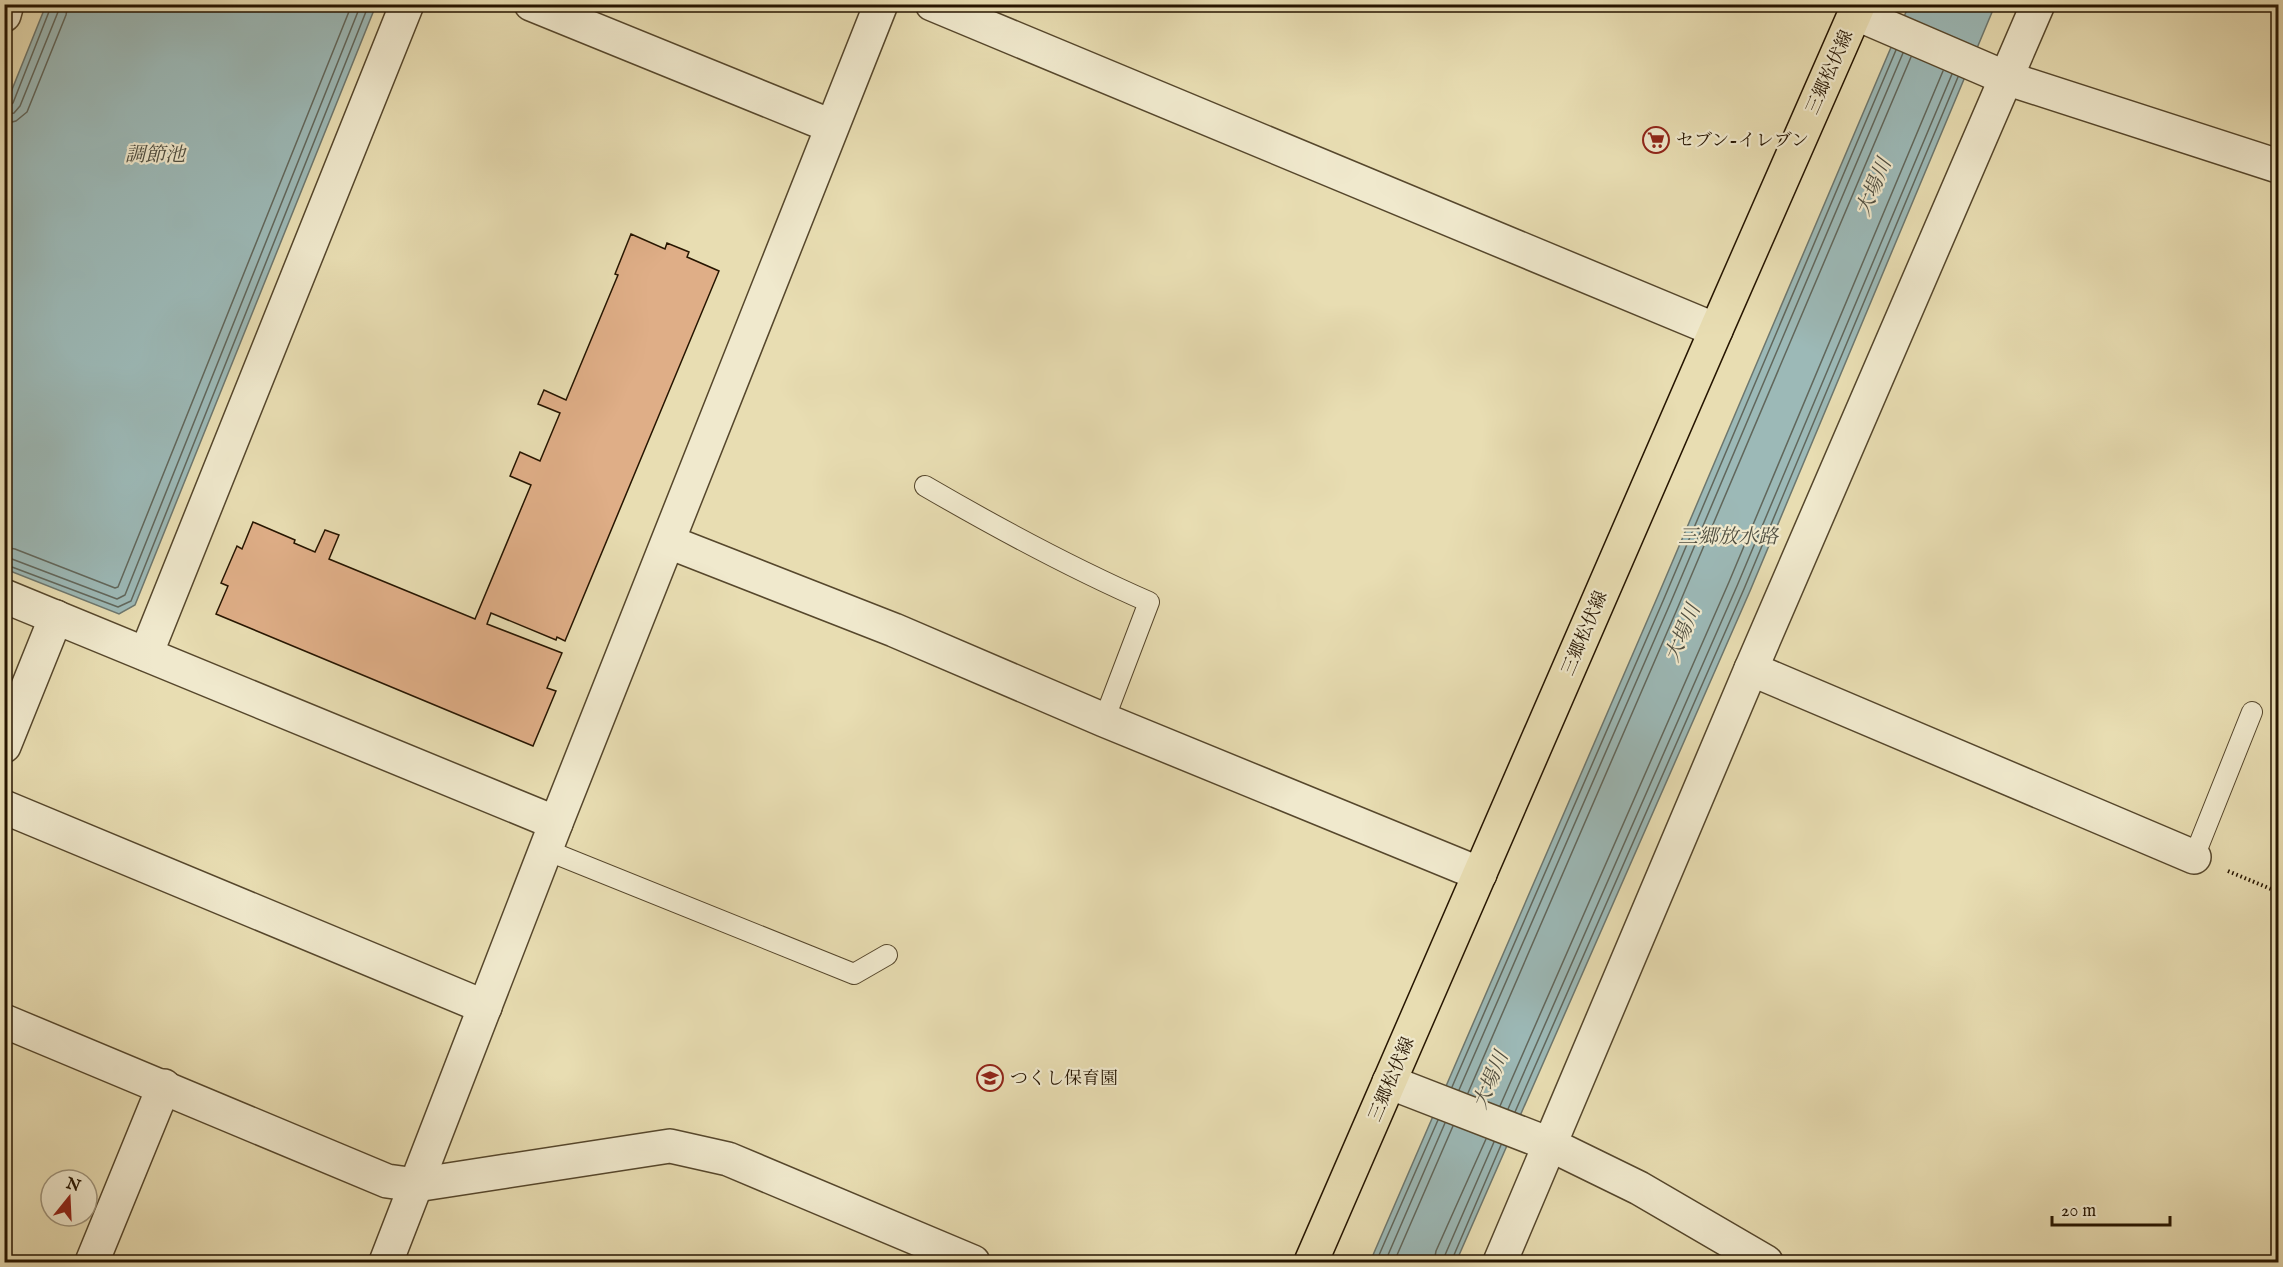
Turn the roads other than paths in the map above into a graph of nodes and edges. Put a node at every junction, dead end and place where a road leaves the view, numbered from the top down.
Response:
1 (7, 4) edge
2 (407, 4) edge
3 (531, 4) edge
4 (881, 4) edge
5 (932, 4) edge
6 (2038, 4) edge
7 (1866, 14) edge
8 (4, 15) edge
9 (1996, 74) junction
10 (831, 126) junction
11 (2278, 166) edge
12 (1716, 330) junction
13 (926, 486) dead end
14 (669, 542) junction
15 (4, 596) edge
16 (56, 617) junction
17 (146, 654) junction
18 (1751, 669) junction
19 (2252, 712) dead end
20 (1104, 720) junction
21 (4, 746) edge
22 (4, 807) edge
23 (551, 837) junction
24 (2194, 857) joint
25 (1480, 874) junction
26 (887, 954) dead end
27 (485, 1007) junction
28 (4, 1021) edge
29 (164, 1086) junction
30 (1404, 1087) junction
31 (1538, 1139) junction
32 (416, 1185) junction
33 (92, 1263) edge
34 (386, 1263) edge
35 (973, 1263) edge
36 (1311, 1263) edge
37 (1500, 1263) edge
38 (1766, 1263) edge

1 - 8 street
2 - 17 street
3 - 10 street
4 - 10 street
5 - 12 street
6 - 9 street
7 - 9 street
7 - 12 main road, 三郷松伏線
9 - 11 street
9 - 18 street
10 - 14 street
12 - 25 main road, 三郷松伏線
13 - 20 lane
14 - 20 street
14 - 23 street
15 - 16 street
16 - 17 street
16 - 21 street
17 - 23 street
18 - 24 street
18 - 31 street
19 - 24 lane
20 - 25 street
22 - 27 street
23 - 26 lane
23 - 27 street
25 - 30 main road, 三郷松伏線
27 - 32 street
28 - 29 street
29 - 32 street
29 - 33 street
30 - 31 street
30 - 36 main road, 三郷松伏線
31 - 37 street
31 - 38 street
32 - 34 street
32 - 35 street

